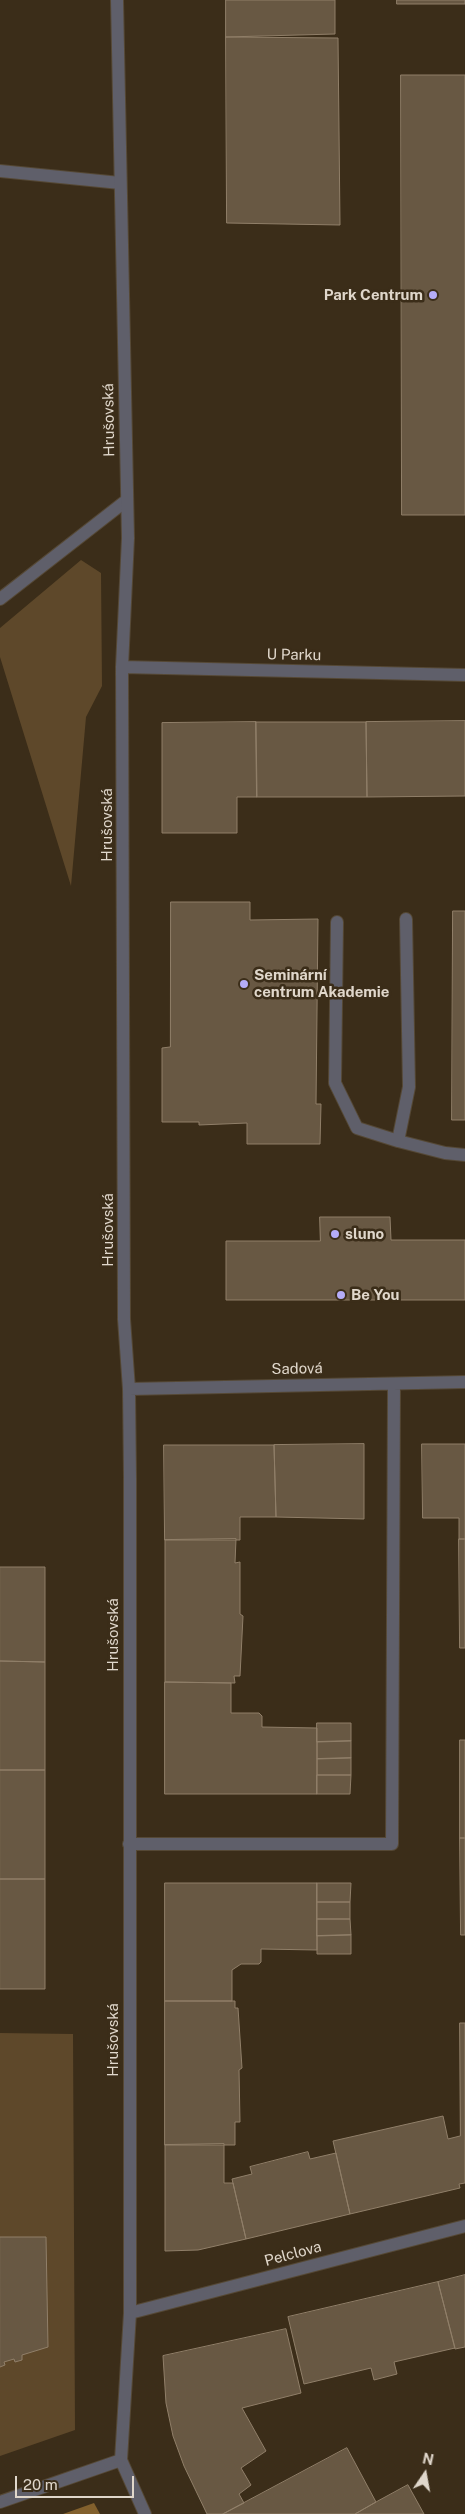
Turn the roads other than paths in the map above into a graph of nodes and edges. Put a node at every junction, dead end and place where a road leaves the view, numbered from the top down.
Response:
1 (117, 0) edge
2 (0, 172) edge
3 (120, 183) junction
4 (127, 500) junction
5 (0, 599) edge
6 (122, 667) junction
7 (465, 675) edge
8 (406, 919) dead end
9 (337, 922) dead end
10 (398, 1141) junction
11 (465, 1155) edge
12 (465, 1382) edge
13 (394, 1384) junction
14 (129, 1389) junction
15 (129, 1844) junction
16 (465, 2226) edge
17 (130, 2313) junction
18 (121, 2460) junction
19 (0, 2502) edge
20 (145, 2514) edge

1 - 3 street, Hrušovská
2 - 3 street
3 - 4 street, Hrušovská
4 - 5 street
4 - 6 street, Hrušovská
6 - 7 street, U Parku
6 - 14 street, Hrušovská
8 - 10 street
9 - 10 street
10 - 11 street
12 - 13 street, Sadová
13 - 14 street, Sadová
13 - 15 street
14 - 15 street, Hrušovská
15 - 17 street, Hrušovská
16 - 17 street, Pelclova
17 - 18 street, Hrušovská
18 - 19 street
18 - 20 street

